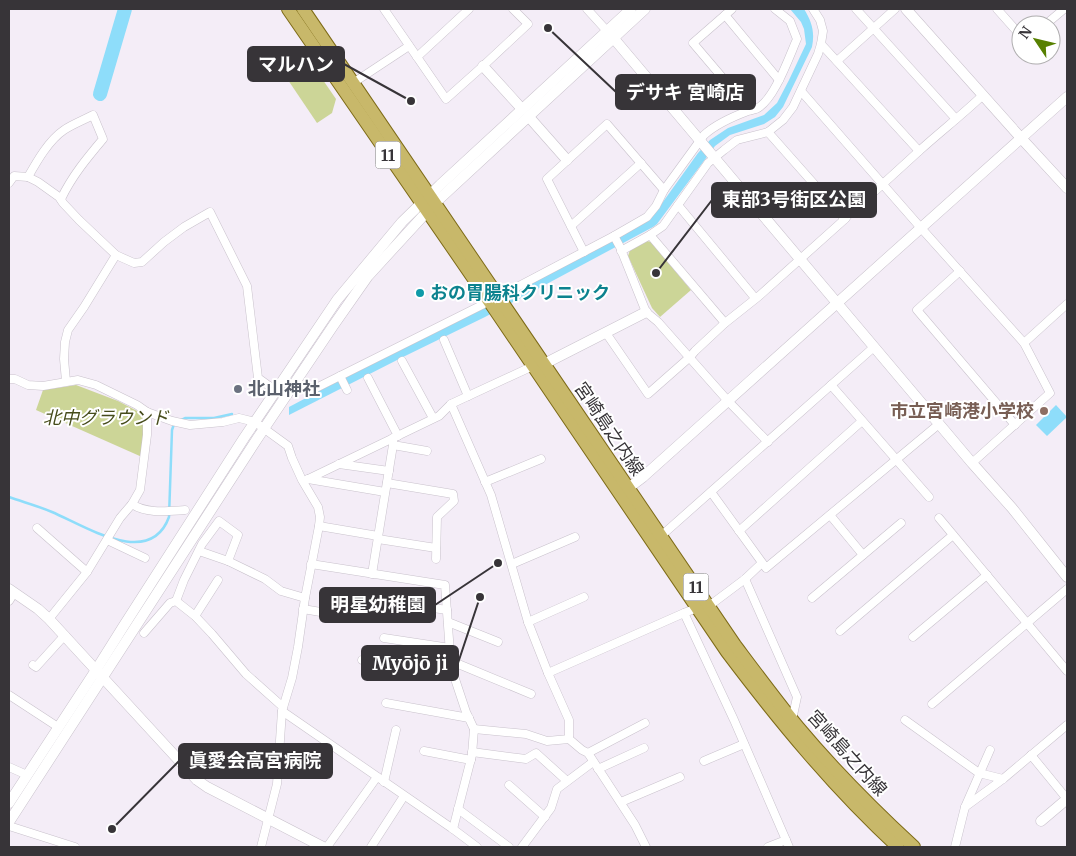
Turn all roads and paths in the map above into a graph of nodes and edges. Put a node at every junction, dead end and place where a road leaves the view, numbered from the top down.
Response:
1 (288, 9) edge
2 (303, 9) edge
3 (469, 9) edge
4 (513, 9) edge
5 (587, 9) edge
6 (631, 9) edge
7 (645, 9) edge
8 (732, 9) edge
9 (775, 9) edge
10 (813, 9) edge
11 (856, 9) edge
12 (895, 9) edge
13 (906, 9) edge
14 (997, 9) edge
15 (387, 10) edge
16 (725, 15) junction
17 (1011, 25) edge
18 (873, 28) junction
19 (610, 35) junction
20 (821, 44) junction
21 (410, 46) junction
22 (417, 57) junction
23 (838, 61) junction
24 (483, 66) junction
25 (778, 80) junction
26 (353, 83) junction
27 (801, 91) junction
28 (983, 95) junction
29 (1067, 97) edge
30 (750, 110) junction
31 (525, 113) junction
32 (956, 119) junction
33 (768, 132) junction
34 (1021, 138) junction
35 (701, 142) junction
36 (919, 151) junction
37 (713, 156) junction
38 (567, 160) junction
39 (641, 163) junction
40 (28, 177) junction
41 (9, 183) edge
42 (884, 184) junction
43 (1067, 188) edge
44 (664, 190) junction
45 (61, 199) junction
46 (428, 203) junction
47 (678, 205) junction
48 (845, 219) junction
49 (571, 226) junction
50 (921, 228) junction
51 (650, 235) junction
52 (614, 236) junction
53 (620, 249) junction
54 (584, 252) junction
55 (116, 255) junction
56 (799, 259) junction
57 (960, 271) junction
58 (755, 298) junction
59 (496, 303) junction
60 (837, 303) junction
61 (1067, 304) edge
62 (646, 312) junction
63 (725, 323) junction
64 (606, 333) junction
65 (444, 340) dead end
66 (1024, 343) junction
67 (874, 346) junction
68 (690, 357) junction
69 (402, 361) dead end
70 (538, 365) junction
71 (340, 376) junction
72 (368, 378) dead end
73 (9, 379) edge
74 (66, 382) junction
75 (294, 384) junction
76 (832, 385) junction
77 (347, 390) dead end
78 (276, 391) junction
79 (468, 396) junction
80 (728, 401) junction
81 (451, 404) junction
82 (147, 412) junction
83 (433, 418) junction
84 (862, 421) junction
85 (255, 422) junction
86 (939, 424) junction
87 (1015, 425) junction
88 (264, 428) junction
89 (394, 439) junction
90 (768, 442) junction
91 (427, 451) dead end
92 (541, 460) dead end
93 (896, 460) junction
94 (972, 463) junction
95 (339, 464) junction
96 (389, 471) junction
97 (306, 480) junction
98 (485, 482) junction
99 (387, 483) junction
100 (624, 491) junction
101 (385, 492) junction
102 (712, 492) junction
103 (929, 498) dead end
104 (132, 504) junction
105 (185, 510) dead end
106 (830, 515) junction
107 (939, 518) dead end
108 (901, 523) dead end
109 (319, 526) junction
110 (36, 528) dead end
111 (739, 531) junction
112 (953, 535) junction
113 (661, 536) junction
114 (108, 537) junction
115 (378, 537) junction
116 (576, 537) dead end
117 (436, 548) junction
118 (199, 551) junction
119 (863, 554) junction
120 (145, 558) dead end
121 (436, 559) dead end
122 (228, 562) junction
123 (762, 563) junction
124 (311, 564) junction
125 (512, 564) junction
126 (87, 572) junction
127 (372, 574) junction
128 (987, 575) junction
129 (1067, 577) edge
130 (745, 578) junction
131 (218, 580) dead end
132 (1067, 589) edge
133 (11, 594) edge
134 (584, 597) dead end
135 (304, 598) junction
136 (812, 598) dead end
137 (176, 600) junction
138 (385, 601) dead end
139 (703, 607) junction
140 (303, 609) junction
141 (447, 610) junction
142 (684, 613) junction
143 (195, 616) junction
144 (350, 617) dead end
145 (49, 619) junction
146 (448, 622) junction
147 (528, 622) junction
148 (1028, 623) junction
149 (840, 631) dead end
150 (144, 633) dead end
151 (65, 635) junction
152 (913, 636) dead end
153 (384, 638) dead end
154 (498, 642) dead end
155 (450, 648) junction
156 (362, 660) dead end
157 (451, 661) junction
158 (33, 665) dead end
159 (1067, 671) edge
160 (99, 673) junction
161 (548, 673) junction
162 (454, 675) junction
163 (531, 694) dead end
164 (9, 695) edge
165 (386, 703) dead end
166 (932, 704) dead end
167 (282, 709) junction
168 (469, 718) junction
169 (792, 720) junction
170 (905, 720) dead end
171 (645, 723) dead end
172 (1067, 725) edge
173 (58, 727) junction
174 (474, 729) junction
175 (396, 730) dead end
176 (569, 739) junction
177 (744, 744) junction
178 (644, 748) dead end
179 (990, 750) dead end
180 (424, 751) dead end
181 (588, 752) junction
182 (1031, 755) junction
183 (472, 756) junction
184 (704, 761) dead end
185 (593, 762) junction
186 (9, 767) edge
187 (598, 769) junction
188 (980, 772) junction
189 (27, 775) junction
190 (377, 777) junction
191 (680, 777) dead end
192 (1003, 779) junction
193 (567, 781) junction
194 (384, 782) junction
195 (508, 785) dead end
196 (404, 796) junction
197 (1067, 799) edge
198 (621, 802) junction
199 (9, 803) edge
200 (965, 807) junction
201 (458, 809) junction
202 (545, 816) junction
203 (268, 818) junction
204 (1041, 821) dead end
205 (9, 822) edge
206 (9, 826) edge
207 (453, 829) junction
208 (788, 843) edge
209 (75, 847) edge
210 (261, 847) edge
211 (325, 847) edge
212 (371, 847) edge
213 (477, 847) edge
214 (509, 847) edge
215 (522, 847) edge
216 (646, 847) edge
217 (768, 847) edge
218 (898, 847) edge
219 (914, 847) edge
220 (955, 847) edge

1 - 46 main road, 宮崎島之内線 / 11
2 - 26 main road, 宮崎島之内線 / 11
3 - 22 street
4 - 24 street
5 - 19 street
6 - 19 street
7 - 19 street
8 - 16 street
9 - 25 street
10 - 20 street
11 - 18 street
12 - 18 street
13 - 28 street
14 - 17 street
15 - 21 street
16 - 25 street
16 - 30 street
18 - 23 street
18 - 32 street
19 - 31 street
19 - 35 street
20 - 23 street
20 - 27 street
21 - 22 street
21 - 26 street
22 - 24 street
23 - 36 street
24 - 31 street
25 - 30 street
26 - 46 main road, 宮崎島之内線 / 11
27 - 33 street
27 - 42 street
28 - 32 street
28 - 34 street
29 - 34 street
30 - 35 street
31 - 38 street
31 - 46 street
32 - 36 street
33 - 37 street
33 - 48 street
34 - 43 street
34 - 50 street
35 - 37 street
35 - 44 street
36 - 42 street
37 - 47 street
37 - 56 street
38 - 39 street
38 - 49 street
39 - 44 street
39 - 49 street
40 - 41 street
40 - 45 street
40 - 45 street
42 - 48 street
42 - 50 street
44 - 52 street
45 - 55 street
46 - 59 main road, 宮崎島之内線 / 11
46 - 75 street
46 - 78 street
47 - 51 street
47 - 58 street
48 - 56 street
49 - 54 street
50 - 57 street
50 - 60 street
51 - 53 street
51 - 63 street
52 - 53 street
52 - 54 street
53 - 62 street
54 - 59 street
55 - 74 street
55 - 78 street
56 - 58 street
56 - 60 street
57 - 66 street
57 - 87 street
58 - 63 street
59 - 70 main road, 宮崎島之内線 / 11
59 - 71 street
60 - 67 street
60 - 80 street
61 - 66 street
62 - 64 street
62 - 68 street
63 - 68 street
64 - 68 street
64 - 70 street
65 - 79 street
66 - 87 street
67 - 76 street
67 - 86 street
68 - 80 street
69 - 83 street
70 - 79 street
70 - 100 main road, 宮崎島之内線 / 11
71 - 75 street
71 - 77 street
72 - 89 street
73 - 74 street
74 - 82 street
75 - 88 street
76 - 84 street
76 - 90 street
78 - 85 street
79 - 81 street
80 - 90 street
80 - 100 street
81 - 83 street
81 - 98 street
82 - 85 street
82 - 104 street
83 - 89 street
84 - 93 street
84 - 111 street
85 - 88 street
85 - 160 street
86 - 93 street
86 - 94 street
87 - 94 street
88 - 97 street
88 - 160 street
89 - 91 street
89 - 95 street
89 - 96 street
90 - 102 street
92 - 98 street
93 - 103 street
93 - 106 street
94 - 129 street
95 - 96 street
95 - 97 street
96 - 99 street
97 - 101 street
97 - 109 street
98 - 125 street
99 - 101 street
99 - 117 street
100 - 113 main road, 宮崎島之内線 / 11
100 - 139 main road, 宮崎島之内線 / 11
101 - 115 street
102 - 111 street
102 - 113 street
104 - 105 street
104 - 114 street
106 - 119 street
106 - 123 street
107 - 112 street
108 - 119 street
109 - 115 street
109 - 124 street
110 - 126 street
111 - 123 street
112 - 128 street
112 - 149 street
113 - 139 main road, 宮崎島之内線 / 11
114 - 120 street
114 - 126 street
115 - 117 street
115 - 127 street
116 - 125 street
117 - 121 street
118 - 122 street
118 - 122 street
118 - 137 street
119 - 136 street
122 - 135 street
123 - 130 street
124 - 127 street
124 - 135 street
125 - 147 street
126 - 145 street
127 - 141 street
128 - 148 street
128 - 152 street
130 - 139 street
130 - 169 street
131 - 143 street
132 - 148 street
133 - 145 street
134 - 147 street
135 - 140 street
137 - 143 street
137 - 150 street
138 - 141 street
139 - 142 street
139 - 169 main road, 宮崎島之内線 / 11
139 - 218 main road, 宮崎島之内線 / 11
140 - 144 street
140 - 167 street
141 - 146 street
142 - 161 street
142 - 177 street
143 - 167 street
145 - 151 street
146 - 154 street
146 - 155 street
147 - 161 street
148 - 159 street
148 - 166 street
151 - 158 street
151 - 160 street
153 - 155 street
155 - 157 street
156 - 162 street
157 - 162 street
157 - 163 street
160 - 173 street
160 - 203 street
160 - 205 street
161 - 176 street
162 - 168 street
164 - 173 street
165 - 168 street
167 - 190 street
167 - 203 street
168 - 174 street
169 - 219 main road, 宮崎島之内線 / 11
170 - 188 street
171 - 181 street
172 - 182 street
173 - 189 street
174 - 176 street
174 - 183 street
175 - 194 street
176 - 181 street
177 - 184 street
177 - 208 street
178 - 187 street
179 - 188 street
180 - 183 street
181 - 185 street
182 - 192 street
182 - 197 street
183 - 193 street
183 - 201 street
185 - 187 street
185 - 193 street
186 - 189 street
187 - 198 street
188 - 192 street
188 - 200 street
189 - 199 street
190 - 194 street
190 - 211 street
191 - 198 street
192 - 200 street
193 - 202 street
194 - 196 street
195 - 202 street
196 - 207 street
196 - 212 street
197 - 204 street
198 - 216 street
200 - 220 street
201 - 207 street
201 - 214 street
202 - 215 street
203 - 210 street
203 - 211 street
206 - 209 street
207 - 213 street
208 - 217 street

